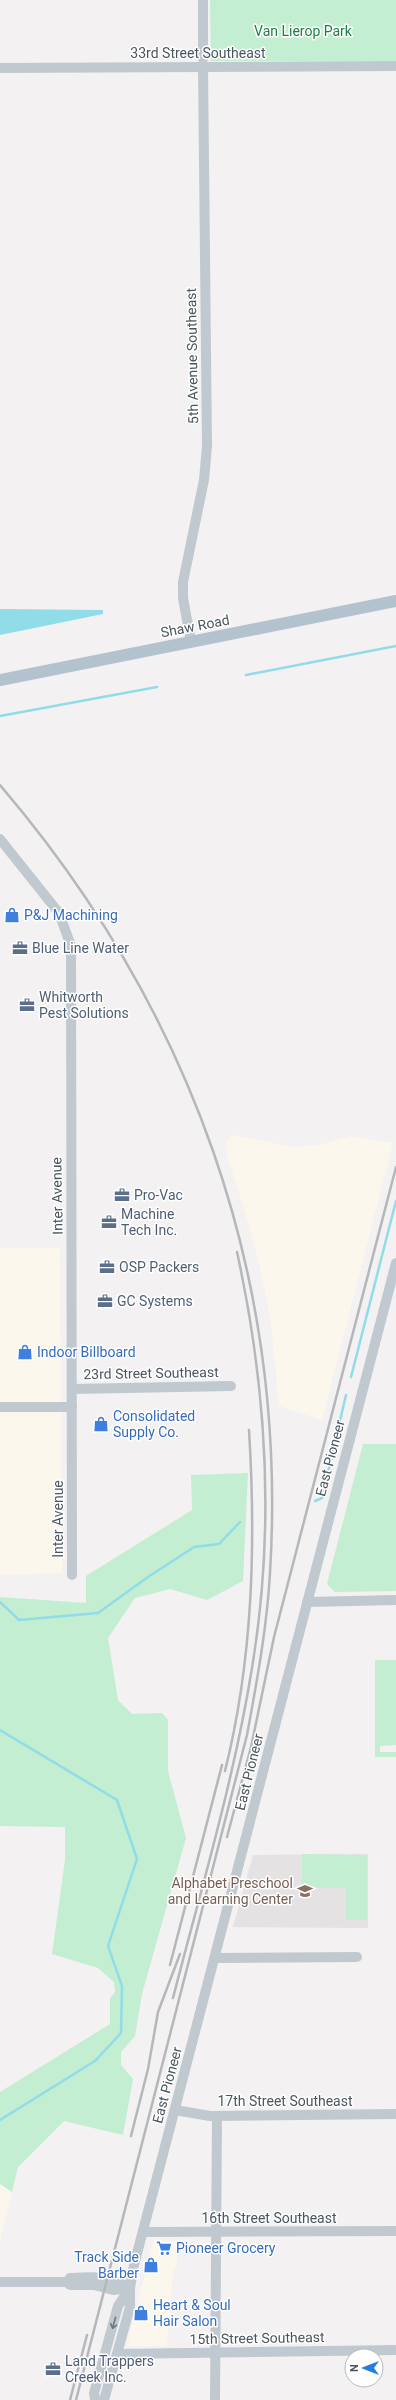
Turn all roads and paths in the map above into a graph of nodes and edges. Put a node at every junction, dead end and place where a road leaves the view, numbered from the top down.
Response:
1 (203, 0) edge
2 (203, 63) junction
3 (396, 66) edge
4 (0, 68) edge
5 (396, 601) edge
6 (191, 642) junction
7 (0, 680) edge
8 (0, 839) edge
9 (396, 1263) edge
10 (231, 1386) dead end
11 (72, 1389) junction
12 (0, 1407) edge
13 (72, 1407) junction
14 (72, 1575) dead end
15 (396, 1600) edge
16 (307, 1602) junction
17 (357, 1957) dead end
18 (215, 1958) junction
19 (175, 2110) junction
20 (396, 2114) edge
21 (217, 2116) junction
22 (396, 2231) edge
23 (143, 2232) junction
24 (217, 2233) junction
25 (0, 2282) edge
26 (130, 2288) junction
27 (396, 2350) edge
28 (216, 2353) junction
29 (118, 2354) junction
30 (95, 2400) edge
31 (104, 2400) edge
32 (215, 2400) edge

1 - 2 street, 5th Avenue Southeast
2 - 3 street, 33rd Street Southeast
2 - 4 street, 33rd Street Southeast
2 - 6 street, 5th Avenue Southeast
5 - 6 main road, Shaw Road
6 - 7 main road, Shaw Road
8 - 11 street, Inter Avenue
9 - 16 street, East Pioneer
10 - 11 street, 23rd Street Southeast
11 - 13 street, Inter Avenue
12 - 13 street
13 - 14 street, Inter Avenue
15 - 16 street
16 - 18 street, East Pioneer
17 - 18 street
18 - 19 street, East Pioneer
19 - 21 street, 17th Street Southeast
19 - 23 street, East Pioneer
20 - 21 street, 17th Street Southeast
21 - 24 street
22 - 24 street, 16th Street Southeast
23 - 24 street, 16th Street Southeast
23 - 26 street, East Pioneer
24 - 28 street
25 - 26 street
26 - 29 street, East Pioneer
26 -> 30 street, East Pioneer
27 - 28 street, 15th Street Southeast
28 - 29 street, 15th Street Southeast
28 - 32 street
29 - 31 street, East Pioneer

